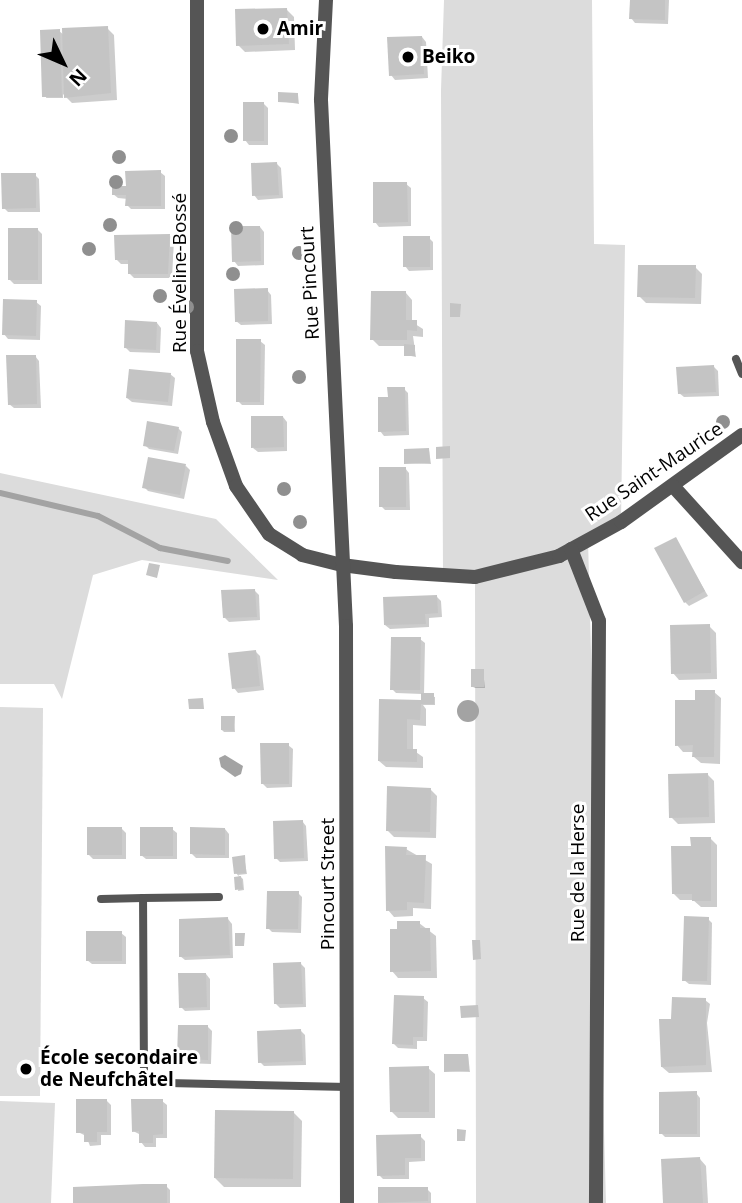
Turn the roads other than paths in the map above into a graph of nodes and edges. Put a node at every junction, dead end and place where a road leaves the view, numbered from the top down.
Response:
1 (197, 0) edge
2 (326, 0) edge
3 (736, 359) dead end
4 (742, 374) edge
5 (742, 435) edge
6 (673, 486) junction
7 (571, 549) junction
8 (742, 562) edge
9 (342, 565) junction
10 (219, 897) dead end
11 (143, 898) junction
12 (101, 899) dead end
13 (80, 1081) dead end
14 (144, 1082) junction
15 (348, 1087) junction
16 (347, 1203) edge
17 (596, 1203) edge

1 - 9 street, Rue Éveline-Bossé
2 - 9 street, Rue Pincourt
3 - 4 lane
5 - 6 street, Rue Saint-Maurice
6 - 7 street, Rue Saint-Maurice
6 - 8 street
7 - 9 street, Rue Saint-Maurice
7 - 17 street, Rue de la Herse
9 - 15 street, Pincourt Street
10 - 11 lane
11 - 12 lane
11 - 14 lane
13 - 14 lane
14 - 15 lane
15 - 16 street, Pincourt Street

